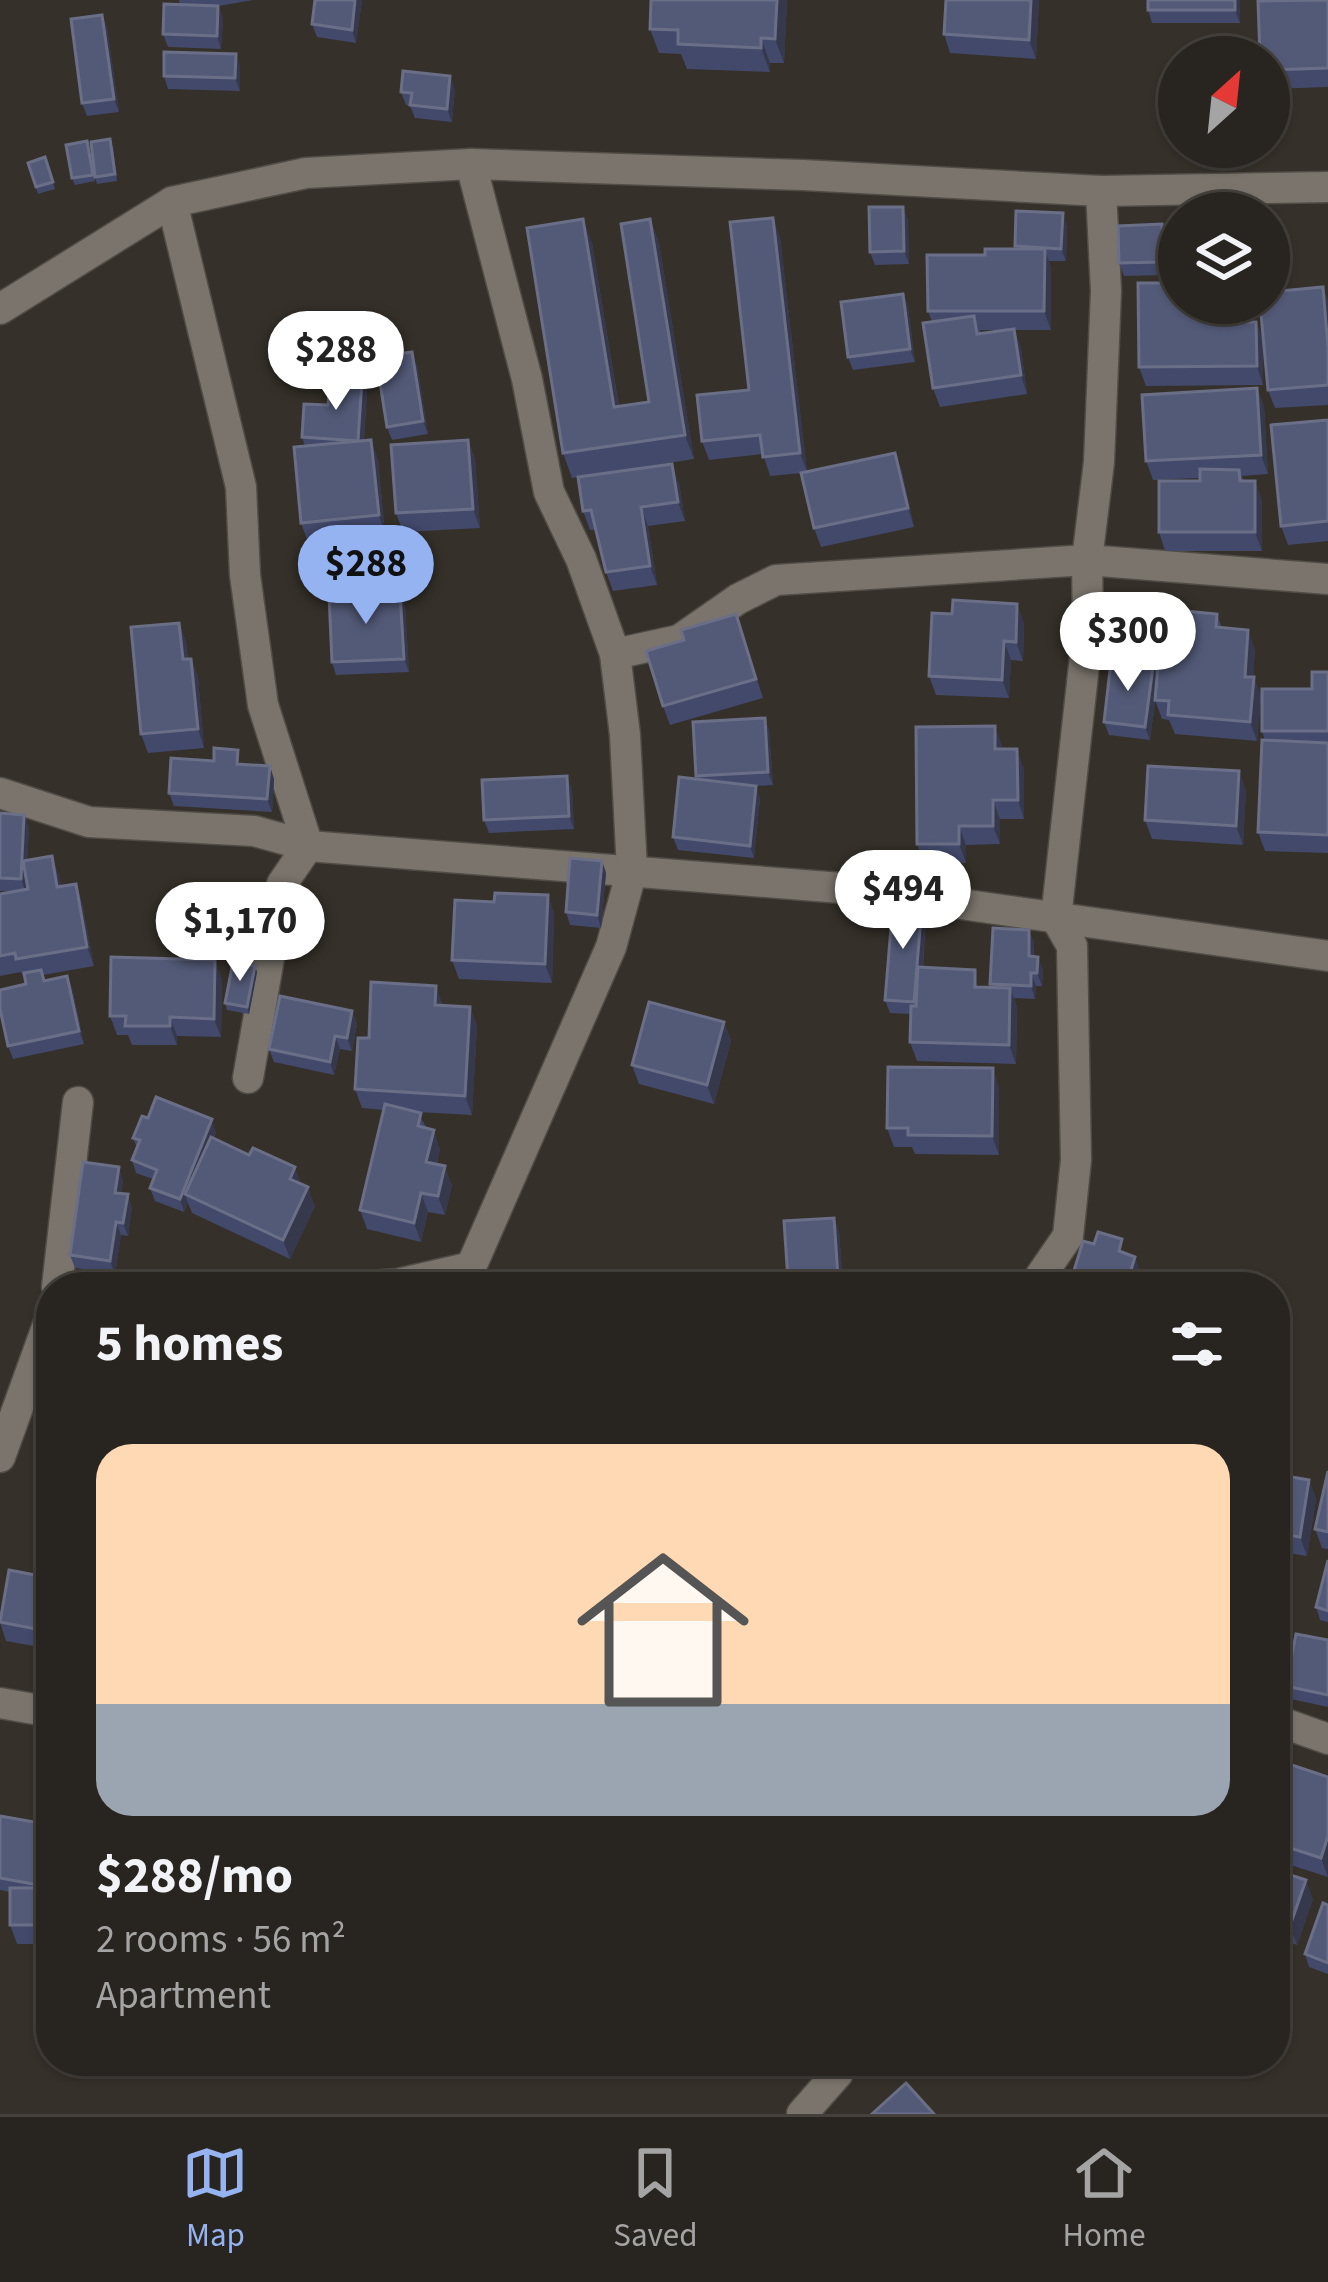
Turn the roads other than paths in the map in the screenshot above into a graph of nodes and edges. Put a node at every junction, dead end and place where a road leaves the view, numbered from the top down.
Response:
1 (470, 164) junction
2 (1328, 188) edge
3 (1101, 191) junction
4 (172, 202) junction
5 (0, 309) edge
6 (1087, 560) junction
7 (1328, 579) edge
8 (615, 654) junction
9 (0, 793) edge
10 (308, 846) junction
11 (632, 870) junction
12 (1056, 918) junction
13 (1328, 956) edge
14 (248, 1078) dead end
15 (78, 1102) dead end
16 (59, 1272) edge
17 (471, 1272) edge
18 (1044, 1272) edge
19 (36, 1357) edge
20 (0, 1457) edge
21 (0, 1703) edge
22 (36, 1709) edge
23 (1290, 1725) edge
24 (1328, 1739) edge
25 (835, 2076) edge
26 (802, 2114) edge

1 - 3 street
1 - 4 street
1 - 8 street
2 - 3 street
3 - 6 street
4 - 5 street
4 - 10 street
6 - 7 street
6 - 8 street
6 - 12 street
8 - 11 street
9 - 10 street
10 - 11 street
10 - 14 street
11 - 12 street
11 - 17 street
12 - 13 street
12 - 18 street
15 - 16 street
19 - 20 street
21 - 22 street
23 - 24 street
25 - 26 street

